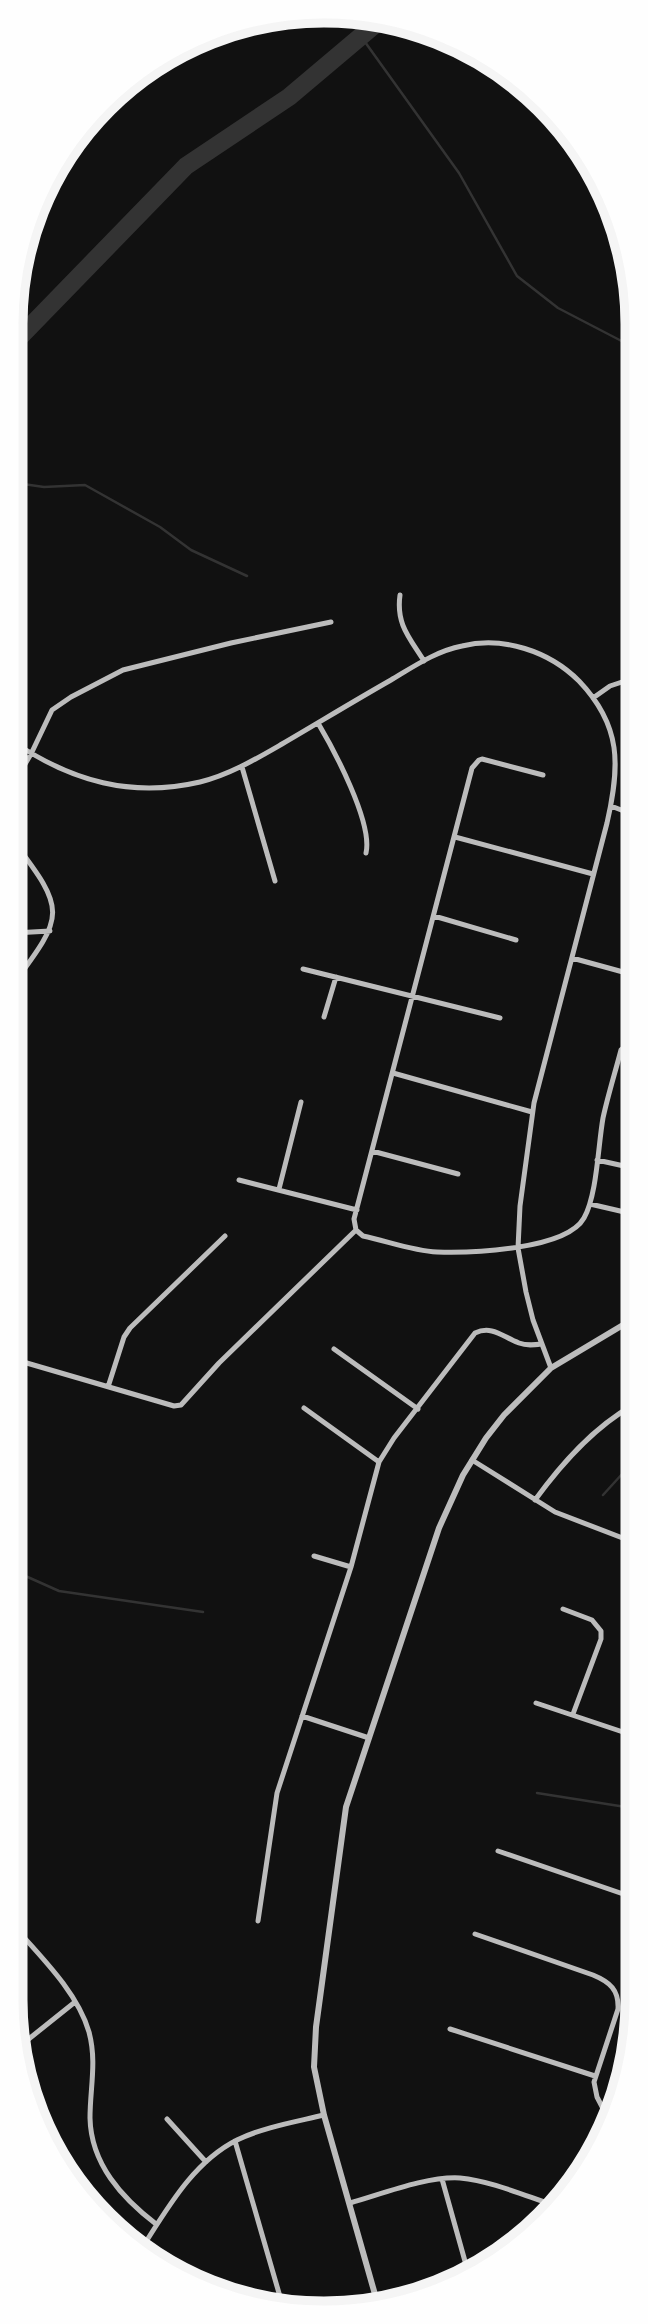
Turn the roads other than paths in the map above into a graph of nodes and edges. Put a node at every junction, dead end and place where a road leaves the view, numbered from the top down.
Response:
1 (400, 595) dead end
2 (331, 622) dead end
3 (424, 661) junction
4 (625, 681) edge
5 (593, 698) junction
6 (318, 723) junction
7 (23, 748) edge
8 (32, 754) junction
9 (242, 766) junction
10 (23, 768) edge
11 (542, 775) dead end
12 (611, 806) junction
13 (625, 811) edge
14 (455, 837) junction
15 (23, 852) edge
16 (366, 853) dead end
17 (593, 874) junction
18 (275, 881) dead end
19 (434, 916) junction
20 (50, 931) junction
21 (23, 932) edge
22 (516, 940) dead end
23 (572, 958) junction
24 (303, 970) dead end
25 (23, 971) edge
26 (625, 973) edge
27 (336, 977) junction
28 (413, 995) junction
29 (324, 1017) dead end
30 (500, 1018) dead end
31 (625, 1047) edge
32 (393, 1073) junction
33 (302, 1102) dead end
34 (532, 1112) junction
35 (372, 1151) junction
36 (597, 1160) junction
37 (625, 1166) edge
38 (458, 1174) dead end
39 (239, 1180) dead end
40 (279, 1189) junction
41 (590, 1204) junction
42 (357, 1210) junction
43 (625, 1212) edge
44 (356, 1230) junction
45 (225, 1236) dead end
46 (518, 1248) junction
47 (625, 1324) edge
48 (542, 1344) junction
49 (334, 1349) dead end
50 (23, 1361) edge
51 (551, 1368) junction
52 (108, 1387) junction
53 (304, 1408) dead end
54 (418, 1409) junction
55 (625, 1410) edge
56 (472, 1460) junction
57 (379, 1462) junction
58 (535, 1500) junction
59 (625, 1540) edge
60 (314, 1556) dead end
61 (351, 1567) junction
62 (563, 1609) dead end
63 (536, 1703) dead end
64 (573, 1714) junction
65 (302, 1716) junction
66 (625, 1733) edge
67 (369, 1738) junction
68 (498, 1851) dead end
69 (625, 1895) edge
70 (258, 1921) dead end
71 (475, 1934) dead end
72 (23, 1938) edge
73 (75, 2002) junction
74 (450, 2029) dead end
75 (26, 2042) edge
76 (595, 2076) junction
77 (604, 2110) edge
78 (324, 2115) junction
79 (167, 2119) dead end
80 (235, 2141) junction
81 (206, 2162) junction
82 (442, 2179) junction
83 (349, 2203) junction
84 (546, 2203) edge
85 (156, 2224) junction
86 (145, 2242) edge
87 (466, 2265) edge
88 (376, 2296) edge
89 (280, 2298) edge

1 - 3 street
2 - 8 street
3 - 5 street
3 - 6 street
4 - 5 street
5 - 12 street
6 - 9 street
6 - 16 street
7 - 8 street
8 - 9 street
8 - 10 street
9 - 18 street
11 - 14 street
12 - 13 street
12 - 17 street
14 - 17 street
14 - 19 street
15 - 20 street
17 - 23 street
19 - 22 street
19 - 28 street
20 - 21 street
20 - 25 street
23 - 26 street
23 - 34 street
24 - 27 street
27 - 28 street
27 - 29 street
28 - 30 street
28 - 32 street
31 - 36 street
32 - 34 street
32 - 35 street
33 - 40 street
34 - 46 street
35 - 38 street
35 - 42 street
36 - 37 street
36 - 41 street
39 - 40 street
40 - 42 street
41 - 43 street
41 - 46 street
42 - 44 street
44 - 46 street
44 - 52 street
45 - 52 street
46 - 48 street
47 - 51 street
48 - 51 street
48 - 54 street
49 - 54 street
50 - 52 street
51 - 56 street
53 - 57 street
54 - 57 street
55 - 58 street
56 - 58 street
56 - 67 street
57 - 61 street
58 - 59 street
60 - 61 street
61 - 65 street
62 - 64 street
63 - 64 street
64 - 66 street
65 - 67 street
65 - 70 street
67 - 78 street
68 - 69 street
71 - 76 street
72 - 73 street
73 - 75 street
73 - 85 street
74 - 76 street
76 - 77 street
78 - 80 street
78 - 83 street
79 - 81 street
80 - 81 street
80 - 89 street
81 - 85 street
82 - 83 street
82 - 84 street
82 - 87 street
83 - 88 street
85 - 86 street

